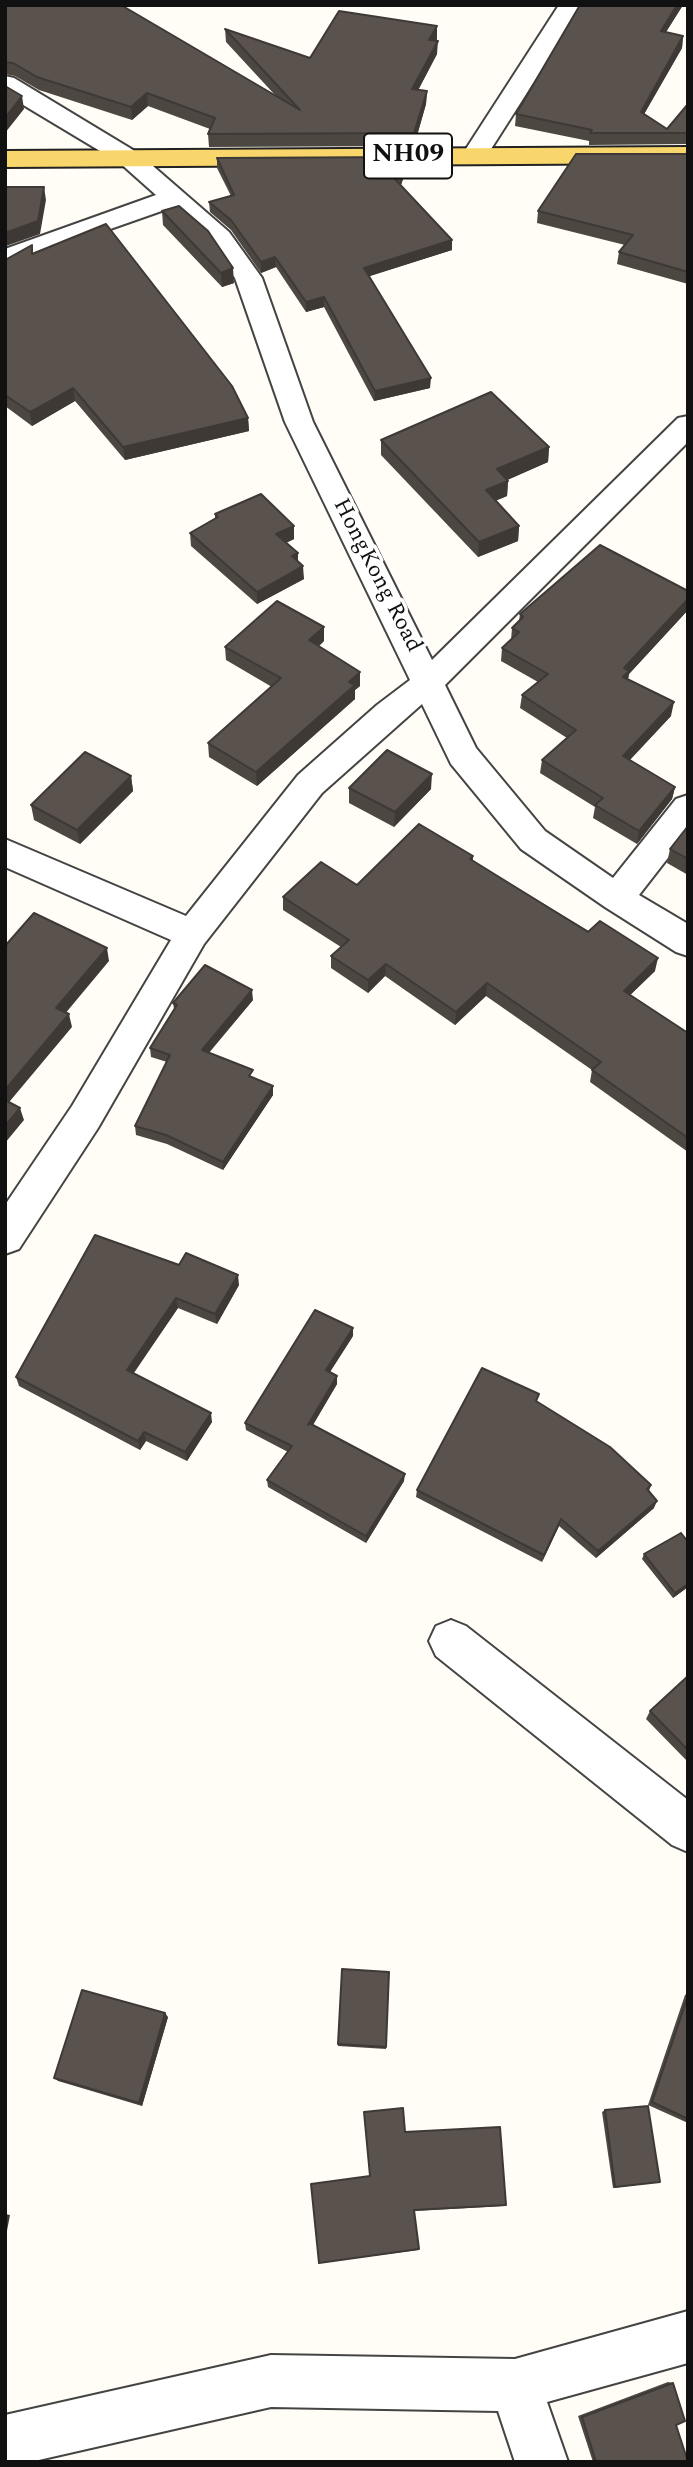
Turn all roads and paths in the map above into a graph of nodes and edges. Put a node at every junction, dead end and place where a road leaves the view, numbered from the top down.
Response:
1 (571, 5) edge
2 (5, 83) edge
3 (475, 155) junction
4 (688, 155) edge
5 (129, 158) junction
6 (5, 159) edge
7 (174, 198) junction
8 (5, 258) edge
9 (688, 425) edge
10 (429, 682) junction
11 (688, 808) edge
12 (5, 852) edge
13 (617, 898) junction
14 (192, 934) junction
15 (688, 942) edge
16 (5, 1237) edge
17 (451, 1641) dead end
18 (688, 1829) edge
19 (688, 2337) edge
20 (515, 2385) junction
21 (5, 2441) edge
22 (542, 2462) edge

1 - 3 street
2 - 5 street, HongKong Road
3 - 4 main road, NH09
3 - 5 main road, NH09
5 - 6 main road, NH09
5 - 7 street, HongKong Road
7 - 8 street
7 - 10 street, HongKong Road
9 - 10 street
10 - 13 street, HongKong Road
10 - 14 street
11 - 13 street
12 - 14 street
13 - 15 street, HongKong Road
14 - 16 street
17 - 18 street
19 - 20 street
20 - 21 street
20 - 22 street

